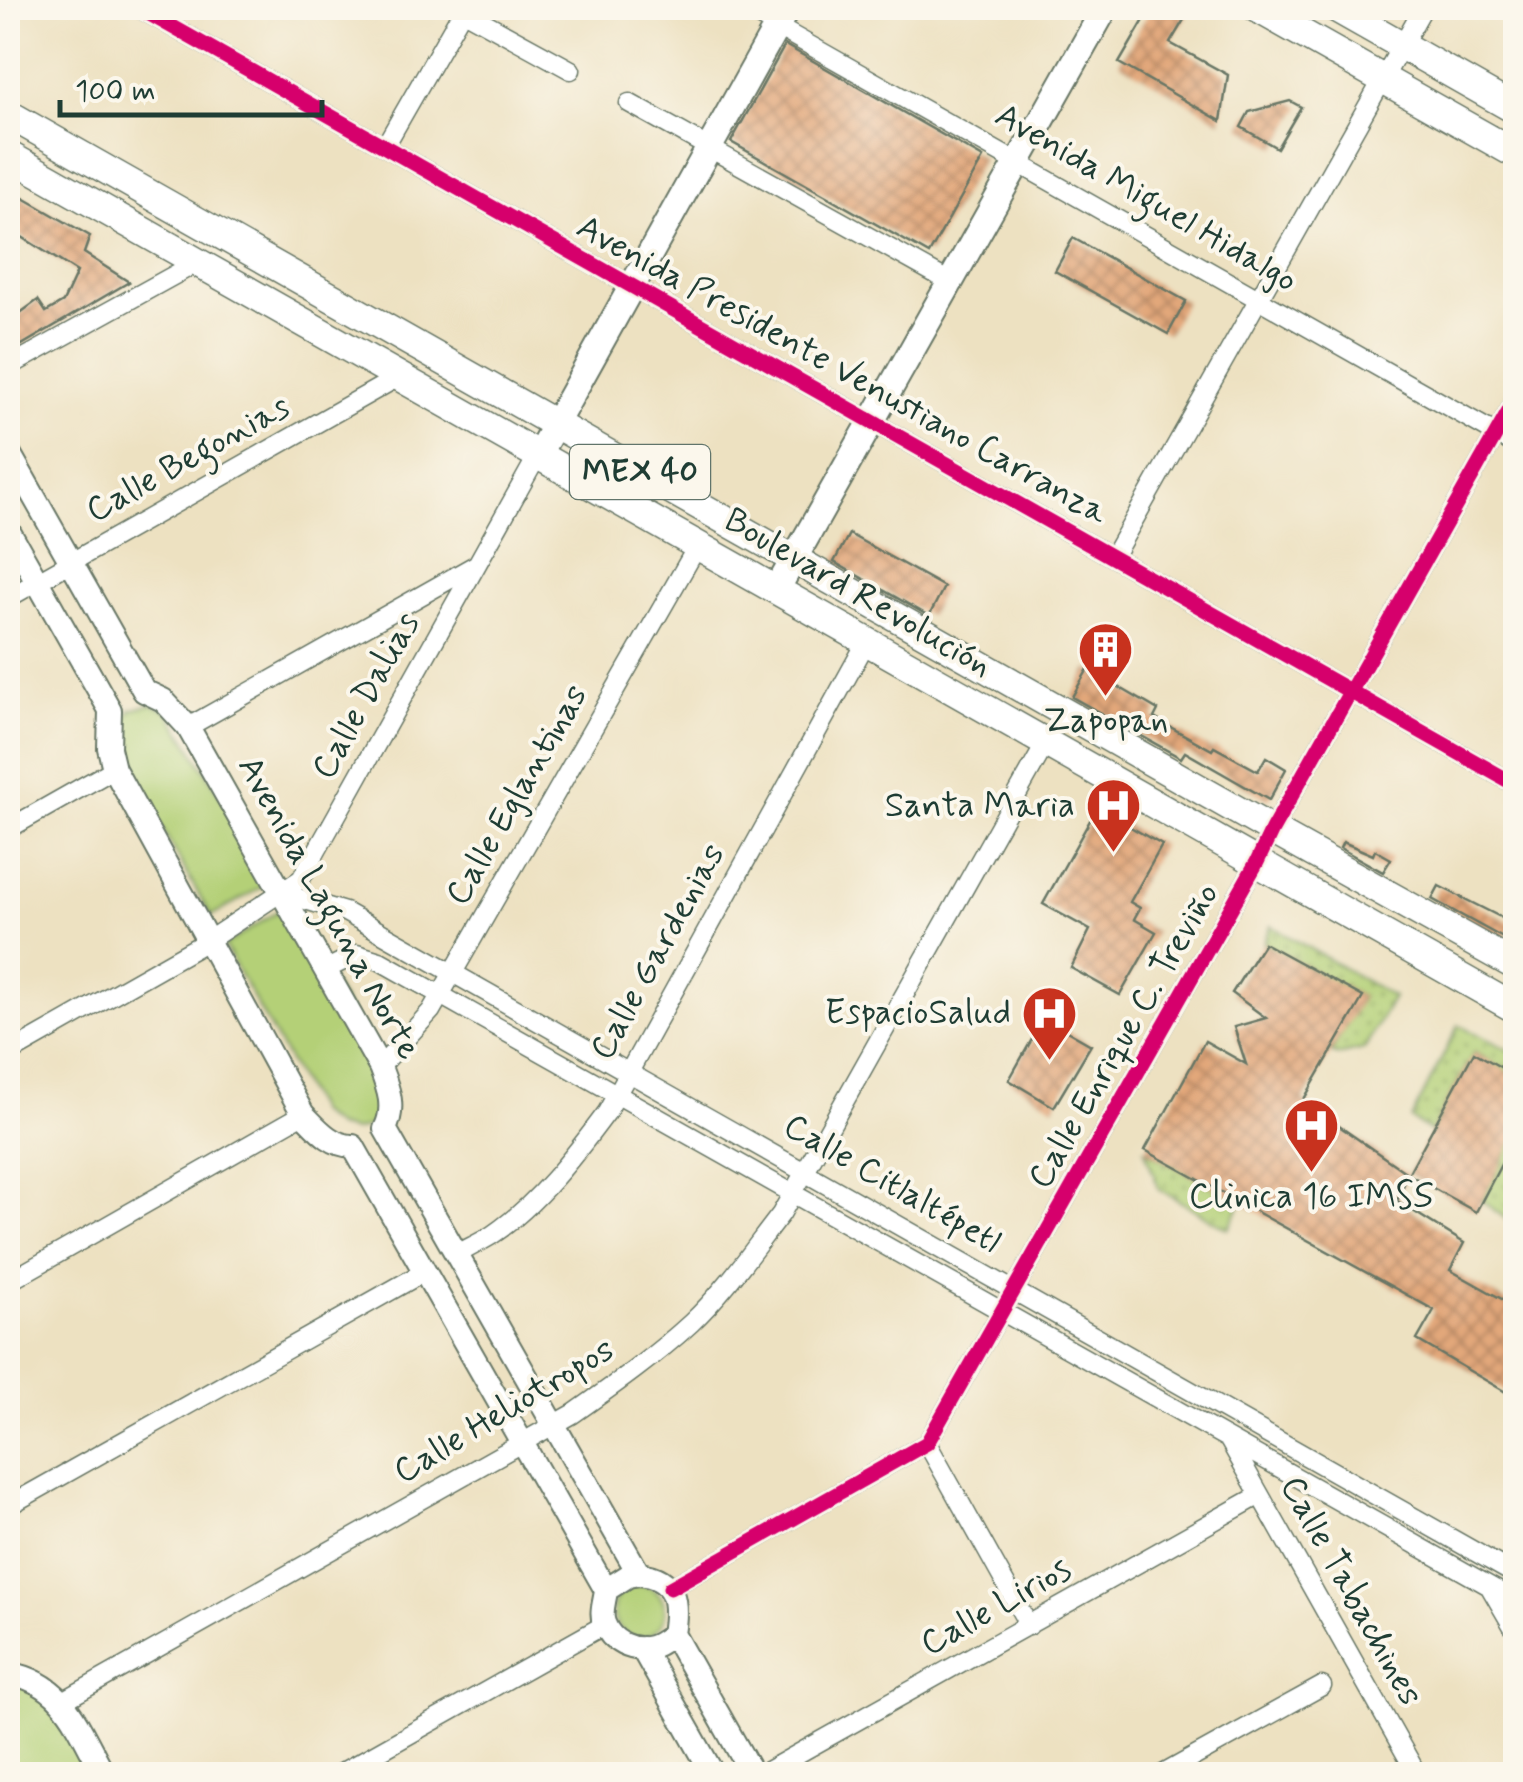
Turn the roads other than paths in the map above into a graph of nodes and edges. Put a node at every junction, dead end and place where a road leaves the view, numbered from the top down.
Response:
1 (142, 8) edge
2 (461, 8) edge
3 (744, 8) edge
4 (1105, 8) edge
5 (1257, 8) edge
6 (1336, 8) edge
7 (1423, 8) edge
8 (782, 17) edge
9 (1402, 45) junction
10 (570, 70) dead end
11 (1383, 78) junction
12 (629, 103) dead end
13 (1516, 110) edge
14 (8, 114) edge
15 (385, 146) junction
16 (709, 148) junction
17 (1516, 154) edge
18 (8, 155) edge
19 (1018, 162) junction
20 (198, 262) junction
21 (950, 282) junction
22 (632, 286) junction
23 (1258, 299) junction
24 (8, 367) edge
25 (400, 376) junction
26 (1516, 399) edge
27 (872, 421) junction
28 (556, 424) junction
29 (1496, 434) junction
30 (1516, 445) edge
31 (8, 451) edge
32 (538, 455) junction
33 (8, 530) edge
34 (698, 546) junction
35 (1113, 557) junction
36 (794, 559) junction
37 (72, 562) junction
38 (478, 564) junction
39 (37, 581) junction
40 (777, 588) junction
41 (8, 598) edge
42 (866, 641) junction
43 (144, 691) junction
44 (1350, 692) junction
45 (110, 710) junction
46 (188, 726) junction
47 (1046, 743) junction
48 (114, 768) junction
49 (1516, 785) edge
50 (8, 828) edge
51 (1272, 830) junction
52 (1257, 862) junction
53 (282, 892) junction
54 (210, 940) junction
55 (1512, 955) edge
56 (326, 970) junction
57 (453, 972) junction
58 (440, 995) junction
59 (1516, 1009) edge
60 (8, 1054) edge
61 (380, 1066) junction
62 (630, 1072) junction
63 (617, 1094) junction
64 (303, 1114) junction
65 (385, 1129) junction
66 (353, 1146) junction
67 (806, 1172) junction
68 (793, 1194) junction
69 (457, 1254) junction
70 (424, 1272) junction
71 (8, 1282) edge
72 (1014, 1290) junction
73 (1002, 1312) junction
74 (554, 1426) junction
75 (1228, 1439) junction
76 (927, 1442) junction
77 (522, 1443) junction
78 (1260, 1495) junction
79 (8, 1506) edge
80 (1468, 1548) junction
81 (639, 1574) junction
82 (1516, 1575) edge
83 (1490, 1587) junction
84 (670, 1588) junction
85 (606, 1590) junction
86 (1516, 1601) edge
87 (604, 1625) junction
88 (1029, 1626) junction
89 (1516, 1632) edge
90 (673, 1634) junction
91 (642, 1648) junction
92 (8, 1673) edge
93 (1322, 1686) dead end
94 (63, 1701) junction
95 (104, 1774) edge
96 (339, 1774) edge
97 (714, 1774) edge
98 (752, 1774) edge
99 (762, 1774) edge
100 (1164, 1774) edge
101 (1417, 1774) edge

1 - 15 street, Avenida Presidente Venustiano Carranza
2 - 10 street
2 - 15 street
3 - 8 street, Avenida Miguel Hidalgo
4 - 19 main road
5 - 11 main road
6 - 9 main road
7 - 9 street
8 - 16 main road
8 - 19 street, Avenida Miguel Hidalgo
9 - 11 street
9 - 13 main road
11 - 17 main road
11 - 23 street
12 - 16 street
14 - 28 main road, MEX 40
15 - 22 street, Avenida Presidente Venustiano Carranza
16 - 21 street
16 - 22 main road
18 - 20 main road, Boulevard Revolución / MEX 40
19 - 21 main road
19 - 23 street, Avenida Miguel Hidalgo
20 - 24 street
20 - 25 main road, Boulevard Revolución / MEX 40
21 - 27 main road
22 - 27 street, Avenida Presidente Venustiano Carranza
22 - 28 main road
23 - 29 street, Avenida Miguel Hidalgo
23 - 35 street
25 - 32 main road, Boulevard Revolución / MEX 40
25 - 37 street, Calle Begonias
26 - 29 street, Calle Enrique C. Treviño
27 - 35 street, Avenida Presidente Venustiano Carranza
27 - 36 main road
28 - 32 main road
28 - 36 main road, MEX 40
29 - 30 street, Avenida Miguel Hidalgo
29 - 44 street, Calle Enrique C. Treviño
31 - 37 street, Avenida Laguna Norte
32 - 34 main road, Boulevard Revolución / MEX 40
32 - 38 street, Calle Dalias
33 - 39 street
34 - 40 main road, Boulevard Revolución / MEX 40
34 - 57 street, Calle Eglantinas
35 - 44 street, Avenida Presidente Venustiano Carranza
36 - 40 main road
36 - 51 main road, MEX 40
37 - 39 street, Calle Begonias
37 - 43 street, Avenida Laguna Norte
38 - 46 street
38 - 53 street, Calle Dalias
39 - 41 street, Calle Begonias
39 - 45 street
40 - 42 main road, Boulevard Revolución / MEX 40
42 - 47 main road, Boulevard Revolución / MEX 40
42 - 62 street, Calle Gardenias
43 - 45 street
43 - 46 street, Avenida Laguna Norte
44 - 49 street, Avenida Presidente Venustiano Carranza
44 - 51 street, Calle Enrique C. Treviño
45 - 48 street
46 - 53 street, Avenida Laguna Norte
47 - 52 main road, Boulevard Revolución / MEX 40
47 - 67 street, Calle Heliotropos
48 - 50 street
48 - 54 street
51 - 52 street, Calle Enrique C. Treviño
51 - 55 main road, MEX 40
52 - 59 main road, Boulevard Revolución / MEX 40
52 - 72 street, Calle Enrique C. Treviño
53 - 54 street, Calle Dalias
53 - 56 street, Avenida Laguna Norte
53 - 57 street, Calle Citlaltépetl
54 - 60 street, Calle Dalias
54 - 64 street
56 - 58 street, Calle Citlaltépetl
56 - 61 street, Avenida Laguna Norte
57 - 58 street, Calle Eglantinas
57 - 62 street, Calle Citlaltépetl
58 - 61 street, Calle Eglantinas
58 - 63 street, Calle Citlaltépetl
61 - 65 street, Avenida Laguna Norte
62 - 63 street, Calle Gardenias
62 - 67 street, Calle Citlaltépetl
63 - 68 street, Calle Citlaltépetl
63 - 69 street, Calle Gardenias
64 - 66 street
64 - 71 street
65 - 66 street
65 - 69 street
66 - 70 street
67 - 68 street, Calle Heliotropos
67 - 72 street, Calle Citlaltépetl
68 - 73 street, Calle Citlaltépetl
68 - 74 street, Calle Heliotropos
69 - 74 street
70 - 77 street
70 - 79 street
72 - 73 street, Calle Enrique C. Treviño
72 - 80 street, Calle Citlaltépetl
73 - 75 street, Calle Citlaltépetl
73 - 76 street, Calle Enrique C. Treviño
74 - 77 street, Calle Heliotropos
74 - 81 street
75 - 78 street, Calle Tabachines
75 - 83 street, Calle Citlaltépetl
76 - 84 street
76 - 88 street
77 - 85 street
77 - 94 street, Calle Heliotropos
78 - 88 street, Calle Lirios
78 - 101 street, Calle Tabachines
80 - 82 street, Calle Citlaltépetl
80 - 83 street
81 - 84 street
81 - 85 street
83 - 86 street, Calle Citlaltépetl
83 - 89 street
84 - 90 street
85 - 87 street
87 - 91 street
87 - 96 street
88 - 99 street, Calle Lirios
90 - 91 street
90 - 98 street
91 - 97 street
92 - 94 street
93 - 100 street
94 - 95 street

